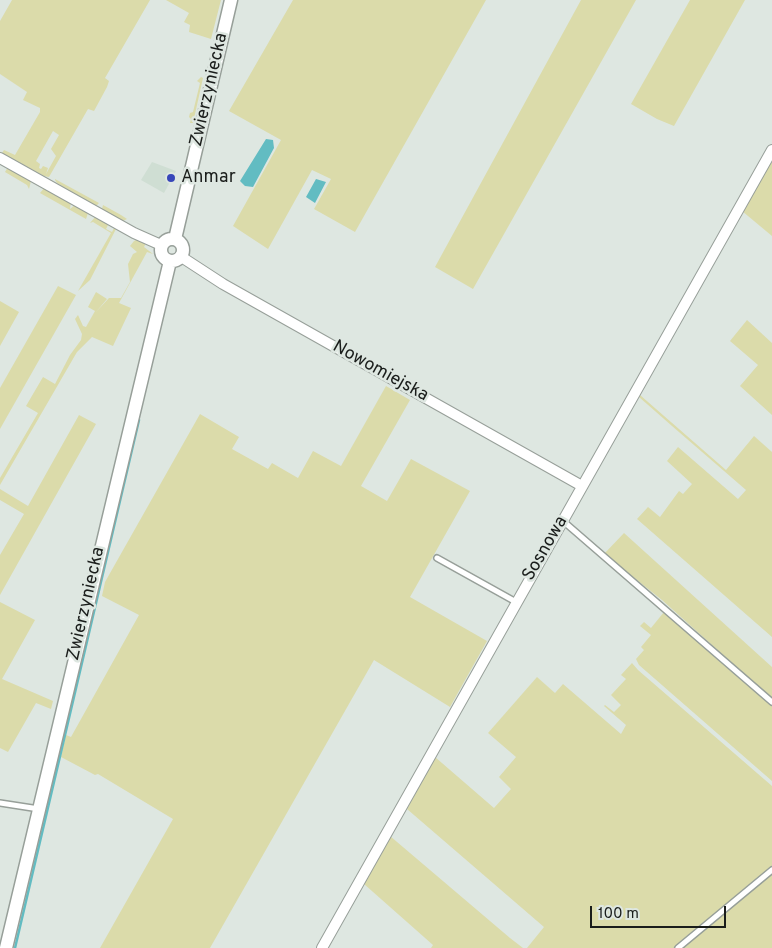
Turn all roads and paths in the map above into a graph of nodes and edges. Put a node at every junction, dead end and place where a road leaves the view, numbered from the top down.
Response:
1 (232, 0) edge
2 (772, 150) edge
3 (0, 158) edge
4 (175, 239) junction
5 (161, 245) junction
6 (175, 258) junction
7 (582, 486) junction
8 (563, 520) junction
9 (437, 558) dead end
10 (516, 602) junction
11 (772, 702) edge
12 (0, 803) edge
13 (39, 809) junction
14 (772, 870) edge
15 (6, 948) edge
16 (322, 948) edge
17 (678, 948) edge

1 - 4 street, Zwierzyniecka
2 - 7 street, Sosnowa
3 - 5 street
4 - 5 street
4 - 6 street
5 - 6 street
6 - 7 street, Nowomiejska
6 - 13 street, Zwierzyniecka
7 - 8 street, Sosnowa
8 - 10 street, Sosnowa
8 - 11 lane
9 - 10 lane
10 - 16 street, Sosnowa
12 - 13 lane
13 - 15 street, Zwierzyniecka
14 - 17 lane

